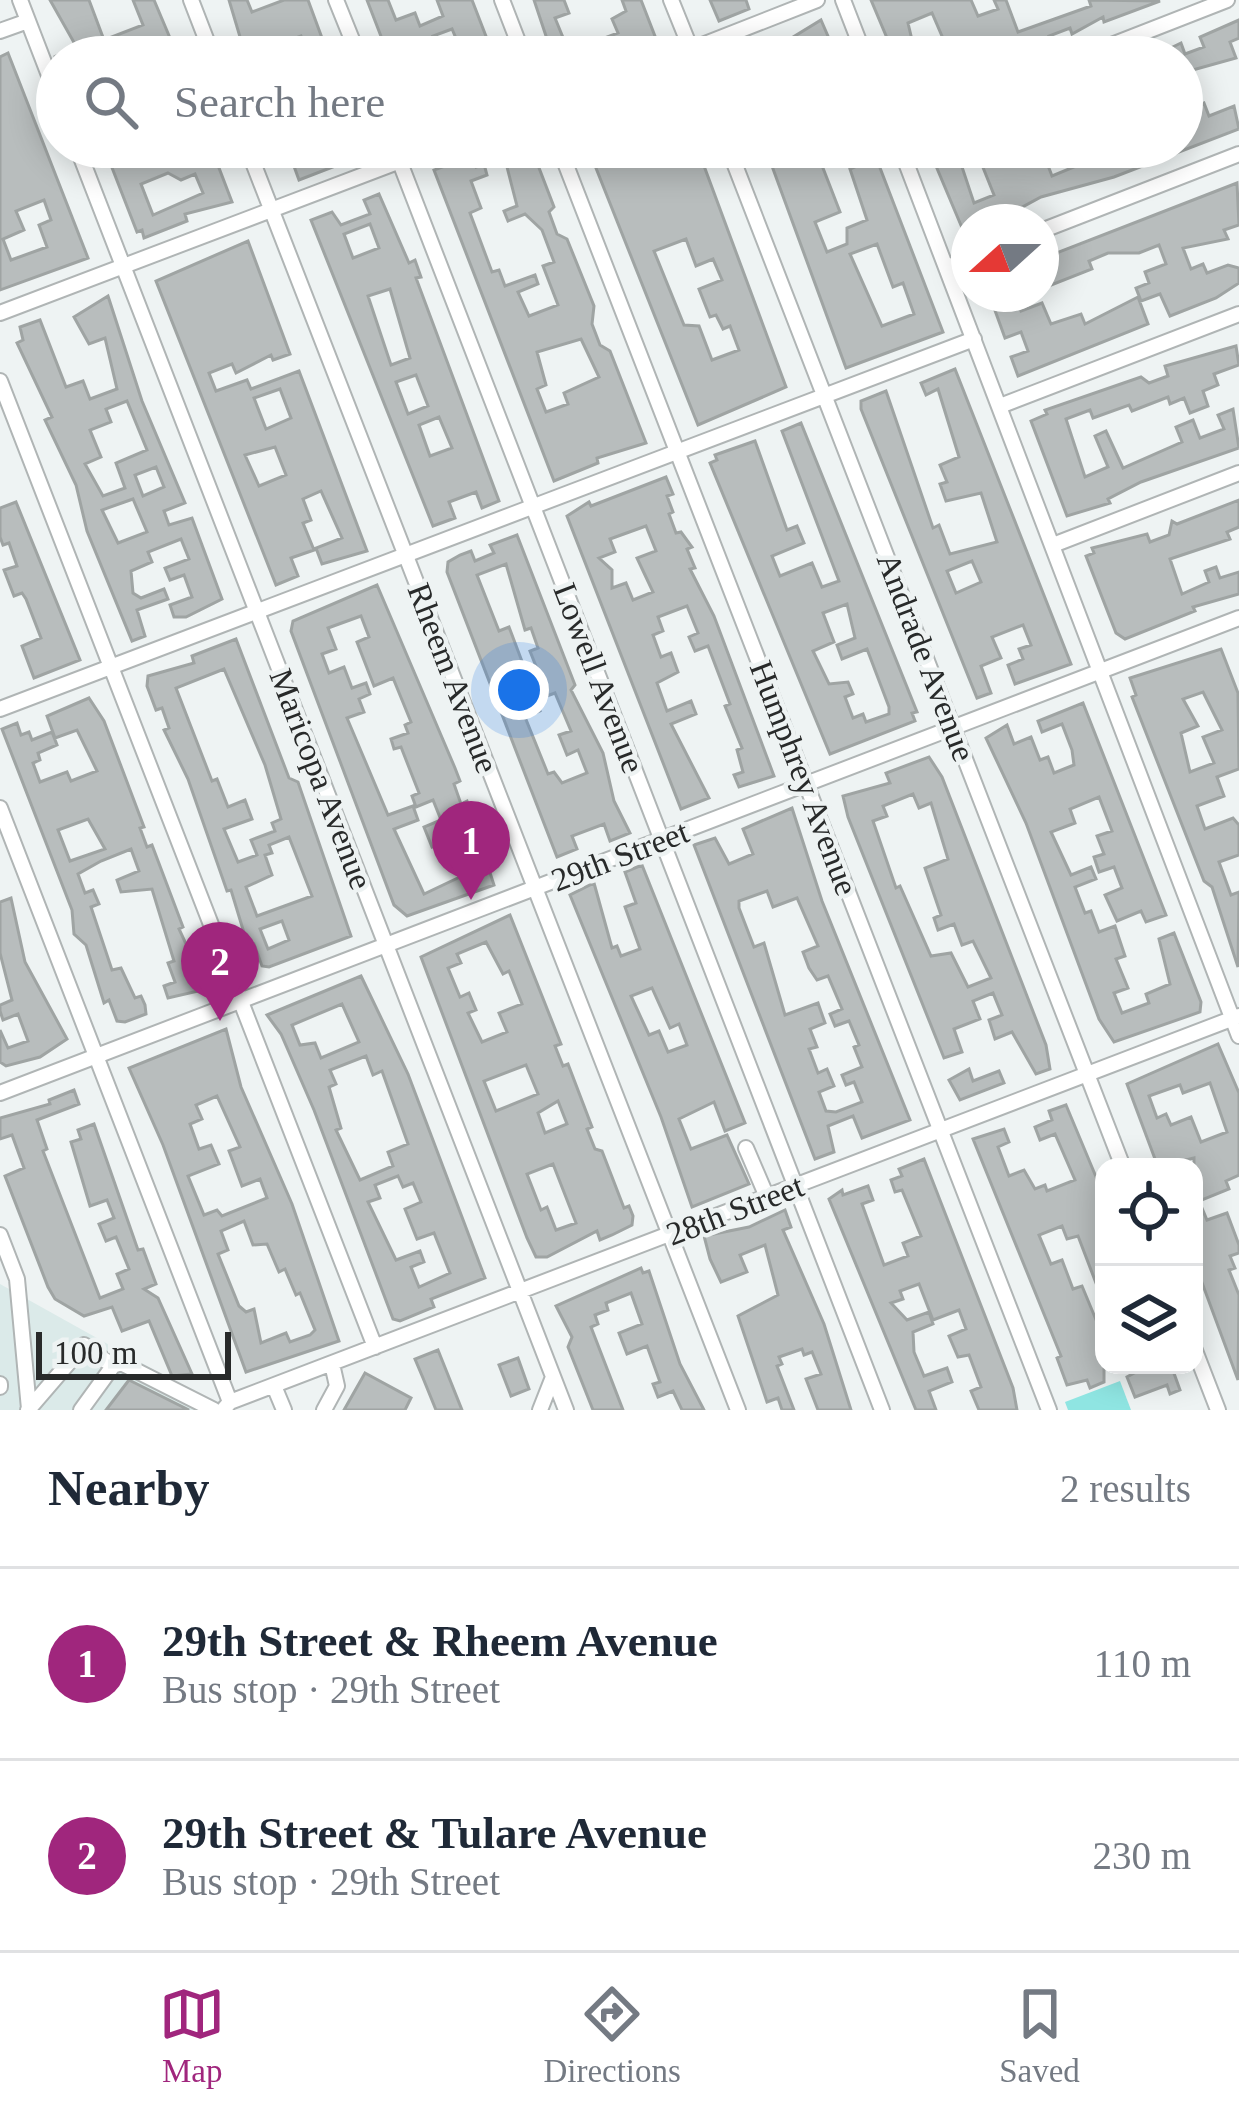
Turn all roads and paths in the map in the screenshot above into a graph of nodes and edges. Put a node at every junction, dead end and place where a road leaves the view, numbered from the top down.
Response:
1 (20, 0) edge
2 (191, 0) edge
3 (336, 0) edge
4 (502, 0) edge
5 (671, 0) edge
6 (817, 0) edge
7 (843, 0) edge
8 (1227, 0) edge
9 (28, 21) junction
10 (0, 30) edge
11 (205, 36) edge
12 (351, 36) edge
13 (516, 36) edge
14 (685, 36) edge
15 (732, 36) edge
16 (857, 36) edge
17 (1135, 36) edge
18 (36, 42) edge
19 (1239, 154) edge
20 (84, 168) edge
21 (255, 168) edge
22 (366, 168) edge
23 (402, 168) edge
24 (567, 168) edge
25 (736, 168) edge
26 (908, 168) edge
27 (271, 210) junction
28 (1059, 224) edge
29 (122, 266) junction
30 (951, 266) edge
31 (947, 267) junction
32 (0, 313) edge
33 (1239, 314) edge
34 (974, 339) junction
35 (0, 381) edge
36 (824, 395) junction
37 (1000, 406) junction
38 (677, 452) junction
39 (1239, 473) edge
40 (533, 507) junction
41 (1053, 544) junction
42 (406, 556) junction
43 (256, 611) junction
44 (1239, 618) edge
45 (111, 667) junction
46 (1100, 670) junction
47 (0, 709) edge
48 (954, 727) junction
49 (807, 784) junction
50 (0, 808) edge
51 (5, 838) edge
52 (662, 839) junction
53 (535, 890) junction
54 (385, 946) junction
55 (240, 1002) junction
56 (1236, 1017) edge
57 (1239, 1036) edge
58 (97, 1057) junction
59 (1087, 1073) junction
60 (0, 1094) edge
61 (941, 1132) junction
62 (746, 1148) dead end
63 (1120, 1158) edge
64 (796, 1186) junction
65 (767, 1197) junction
66 (670, 1235) junction
67 (0, 1238) edge
68 (520, 1292) junction
69 (375, 1347) junction
70 (332, 1364) junction
71 (117, 1365) junction
72 (1203, 1371) edge
73 (553, 1377) junction
74 (274, 1386) junction
75 (222, 1408) edge
76 (29, 1410) edge
77 (81, 1410) edge
78 (284, 1410) edge
79 (324, 1410) edge
80 (541, 1410) edge
81 (566, 1410) edge
82 (738, 1410) edge
83 (883, 1410) edge
84 (1049, 1410) edge
85 (1218, 1410) edge

1 - 9 street
2 - 11 street
3 - 12 street
4 - 13 street
5 - 14 street
6 - 15 street
7 - 16 street
8 - 17 street
9 - 10 street
9 - 18 street
19 - 28 street
20 - 29 street, Maricopa Avenue
21 - 27 street, Rheem Avenue
22 - 27 street
23 - 40 street, Lowell Avenue
24 - 38 street, Humphrey Avenue
25 - 36 street, Andrade Avenue
26 - 31 street
27 - 29 street
27 - 42 street, Rheem Avenue
29 - 32 street
29 - 43 street, Maricopa Avenue
30 - 31 street
31 - 34 street
33 - 37 street
34 - 36 street
34 - 37 street
35 - 45 street
36 - 38 street
36 - 48 street, Andrade Avenue
37 - 41 street
38 - 40 street
38 - 49 street, Humphrey Avenue
39 - 41 street
40 - 42 street
40 - 52 street, Lowell Avenue
41 - 46 street
42 - 43 street
42 - 53 street, Rheem Avenue
43 - 45 street
43 - 54 street, Maricopa Avenue
44 - 46 street, 29th Street
45 - 47 street
45 - 55 street
46 - 48 street, 29th Street
46 - 56 street
48 - 49 street, 29th Street
48 - 59 street, Andrade Avenue
49 - 52 street, 29th Street
49 - 61 street, Humphrey Avenue
50 - 51 street
51 - 58 street
52 - 53 street, 29th Street
52 - 64 street, Lowell Avenue
53 - 54 street, 29th Street
53 - 66 street, Rheem Avenue
54 - 55 street, 29th Street
54 - 68 street, Maricopa Avenue
55 - 58 street, 29th Street
55 - 69 street
56 - 57 street
56 - 59 street, 28th Street
58 - 60 street, 29th Street
58 - 75 street
59 - 61 street, 28th Street
59 - 63 street, Andrade Avenue
61 - 64 street, 28th Street
61 - 84 street, Humphrey Avenue
62 - 65 street
64 - 65 street, 28th Street
64 - 83 street, Lowell Avenue
65 - 66 street, 28th Street
66 - 68 street, 28th Street
66 - 82 street, Rheem Avenue
67 - 76 street
68 - 69 street, 28th Street
68 - 73 street, Maricopa Avenue
69 - 70 street, 28th Street
70 - 74 street, 28th Street
70 - 79 street
71 - 75 street
71 - 76 street
71 - 77 street
72 - 85 street
73 - 80 street
73 - 81 street, Maricopa Avenue
74 - 75 street, 28th Street
74 - 78 street

